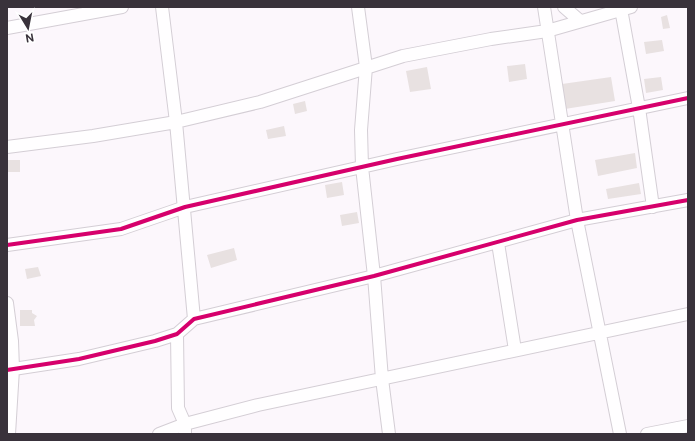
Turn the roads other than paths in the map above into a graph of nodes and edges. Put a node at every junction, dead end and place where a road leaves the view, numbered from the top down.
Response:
1 (122, 7) edge
2 (162, 7) edge
3 (358, 7) edge
4 (544, 7) edge
5 (564, 7) edge
6 (626, 8) edge
7 (579, 20) junction
8 (7, 28) edge
9 (547, 31) junction
10 (366, 67) junction
11 (688, 98) edge
12 (639, 108) junction
13 (176, 122) junction
14 (563, 124) junction
15 (7, 147) edge
16 (362, 167) junction
17 (688, 200) edge
18 (185, 207) junction
19 (653, 207) junction
20 (577, 220) junction
21 (498, 242) junction
22 (7, 244) edge
23 (374, 276) junction
24 (7, 303) edge
25 (688, 314) edge
26 (194, 319) junction
27 (599, 332) junction
28 (177, 334) junction
29 (515, 350) junction
30 (10, 370) edge
31 (382, 379) junction
32 (688, 426) edge
33 (185, 429) edge
34 (8, 434) edge
35 (159, 434) edge
36 (389, 434) edge
37 (620, 434) edge
38 (647, 434) edge

1 - 8 street
2 - 13 street
3 - 10 street
4 - 9 street
5 - 7 street
6 - 7 street
6 - 12 street
7 - 9 street
9 - 10 street
9 - 14 street
10 - 13 street
10 - 16 street
11 - 12 street
12 - 14 street
12 - 19 street
13 - 15 street
13 - 18 street
14 - 16 street
14 - 20 street
16 - 18 street
16 - 23 street
17 - 19 street
18 - 22 street
18 - 26 street
19 - 20 street
20 - 21 street
20 - 27 street
21 - 23 street
21 - 29 street
23 - 26 street
23 - 31 street
24 - 30 street
25 - 27 street
26 - 28 street
27 - 29 street
27 - 37 street
28 - 30 street
28 - 33 street
29 - 31 street
30 - 34 street
31 - 33 street
31 - 36 street
32 - 38 street
33 - 35 street

